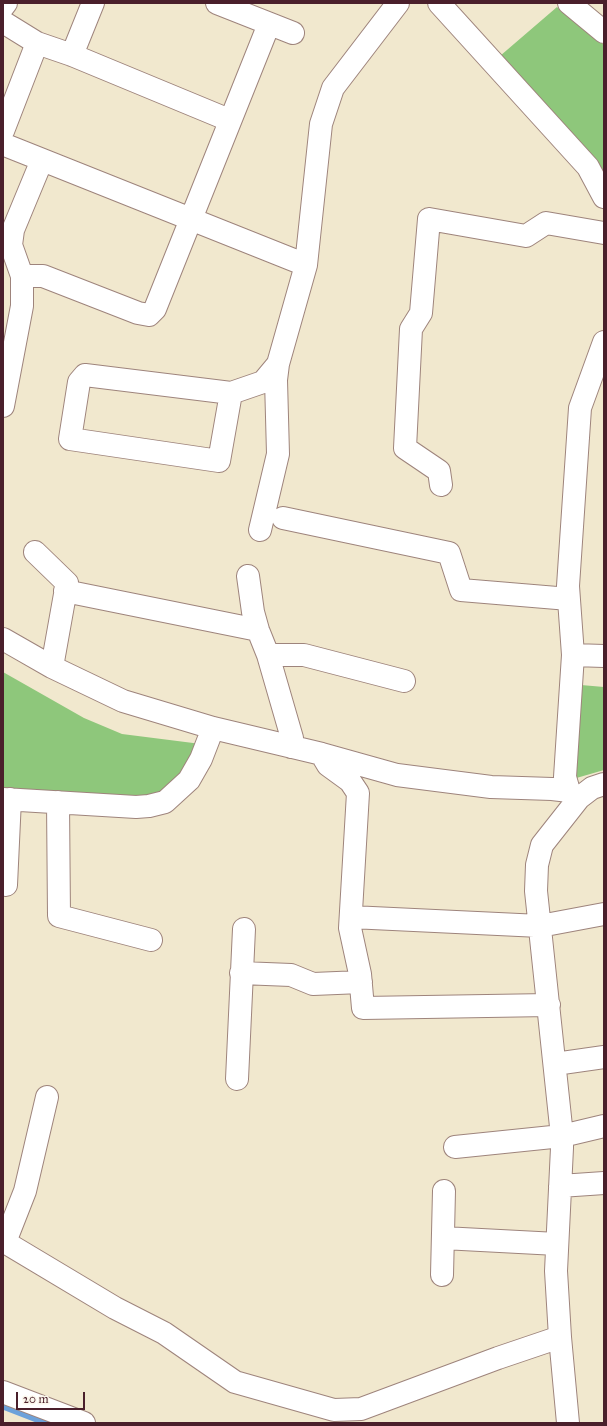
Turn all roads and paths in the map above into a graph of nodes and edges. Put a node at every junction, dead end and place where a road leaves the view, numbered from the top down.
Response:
1 (6, 3) edge
2 (93, 3) edge
3 (217, 3) edge
4 (398, 3) edge
5 (439, 3) edge
6 (569, 3) edge
7 (3, 7) edge
8 (3, 22) edge
9 (269, 24) junction
10 (604, 32) edge
11 (293, 33) dead end
12 (37, 44) junction
13 (72, 55) junction
14 (229, 120) junction
15 (3, 131) edge
16 (3, 142) edge
17 (42, 160) junction
18 (604, 197) edge
19 (190, 219) junction
20 (604, 233) edge
21 (7, 245) edge
22 (306, 265) junction
23 (22, 276) junction
24 (12, 307) edge
25 (604, 342) edge
26 (278, 364) junction
27 (231, 393) junction
28 (3, 406) edge
29 (441, 485) dead end
30 (283, 518) dead end
31 (260, 530) dead end
32 (35, 552) dead end
33 (248, 576) dead end
34 (66, 592) junction
35 (569, 600) junction
36 (258, 630) junction
37 (3, 639) edge
38 (268, 655) junction
39 (573, 655) junction
40 (604, 656) edge
41 (52, 666) junction
42 (404, 681) dead end
43 (213, 728) junction
44 (291, 747) junction
45 (322, 754) junction
46 (604, 784) edge
47 (574, 795) junction
48 (7, 799) edge
49 (58, 802) junction
50 (6, 885) dead end
51 (604, 914) edge
52 (351, 917) junction
53 (540, 926) junction
54 (244, 929) dead end
55 (151, 940) dead end
56 (241, 973) junction
57 (361, 982) junction
58 (549, 1005) junction
59 (604, 1057) edge
60 (555, 1064) junction
61 (237, 1079) dead end
62 (47, 1097) dead end
63 (604, 1126) edge
64 (562, 1136) junction
65 (455, 1147) dead end
66 (604, 1183) edge
67 (560, 1186) junction
68 (444, 1191) dead end
69 (443, 1238) junction
70 (4, 1242) edge
71 (557, 1244) junction
72 (442, 1275) dead end
73 (560, 1337) junction
74 (3, 1392) edge
75 (84, 1423) edge
76 (568, 1423) edge

1 - 7 street
2 - 13 street
3 - 9 street
4 - 22 street
5 - 18 street
6 - 10 street
8 - 12 street
9 - 11 street
9 - 14 street
12 - 13 street
12 - 15 street
13 - 14 street
14 - 19 street
16 - 17 street
17 - 19 street
17 - 21 street
19 - 22 street
19 - 23 street
20 - 29 street
21 - 23 street
22 - 26 street
23 - 24 street
24 - 28 street
25 - 35 street
26 - 27 street
26 - 31 street
27 - 27 street
30 - 35 street
32 - 34 street
33 - 36 street
34 - 36 street
34 - 41 street
35 - 39 street
36 - 38 street
37 - 41 street
38 - 42 street
38 - 44 street
39 - 40 street
39 - 47 street
41 - 43 street
43 - 44 street
43 - 49 street
44 - 45 street
45 - 47 street
45 - 52 street
46 - 47 street
47 - 53 street
48 - 49 street
48 - 50 street
49 - 55 street
51 - 53 street
52 - 53 street
52 - 57 street
53 - 58 street
54 - 56 street
56 - 57 street
56 - 61 street
57 - 58 street
58 - 60 street
59 - 60 street
60 - 64 street
62 - 70 street
63 - 64 street
64 - 65 street
64 - 67 street
66 - 67 street
67 - 71 street
68 - 69 street
69 - 71 street
69 - 72 street
70 - 73 street
71 - 73 street
73 - 76 street
74 - 75 street

